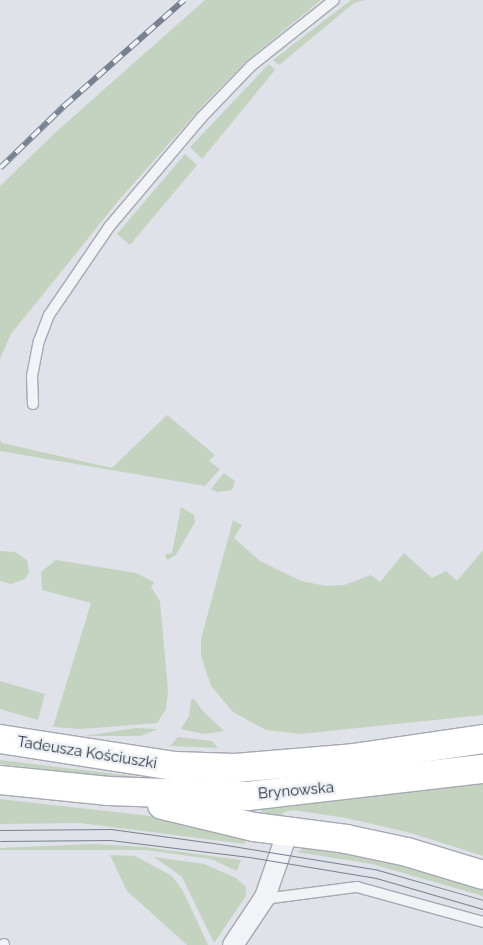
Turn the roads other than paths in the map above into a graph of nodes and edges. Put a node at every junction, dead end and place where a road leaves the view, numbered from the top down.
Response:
1 (334, 0) edge
2 (33, 404) dead end
3 (0, 739) edge
4 (483, 739) edge
5 (175, 766) joint
6 (483, 769) edge
7 (0, 780) edge
8 (108, 791) junction
9 (288, 832) junction
10 (483, 875) edge
11 (264, 899) junction
12 (483, 922) edge
13 (233, 945) edge

1 - 2 lane
3 - 5 main road, Tadeusza Kościuszki
4 - 5 main road, Brynowska
6 - 8 main road, Brynowska
7 - 8 main road
8 - 9 main road
9 - 10 main road
9 - 11 street
11 - 12 lane
11 - 13 street

